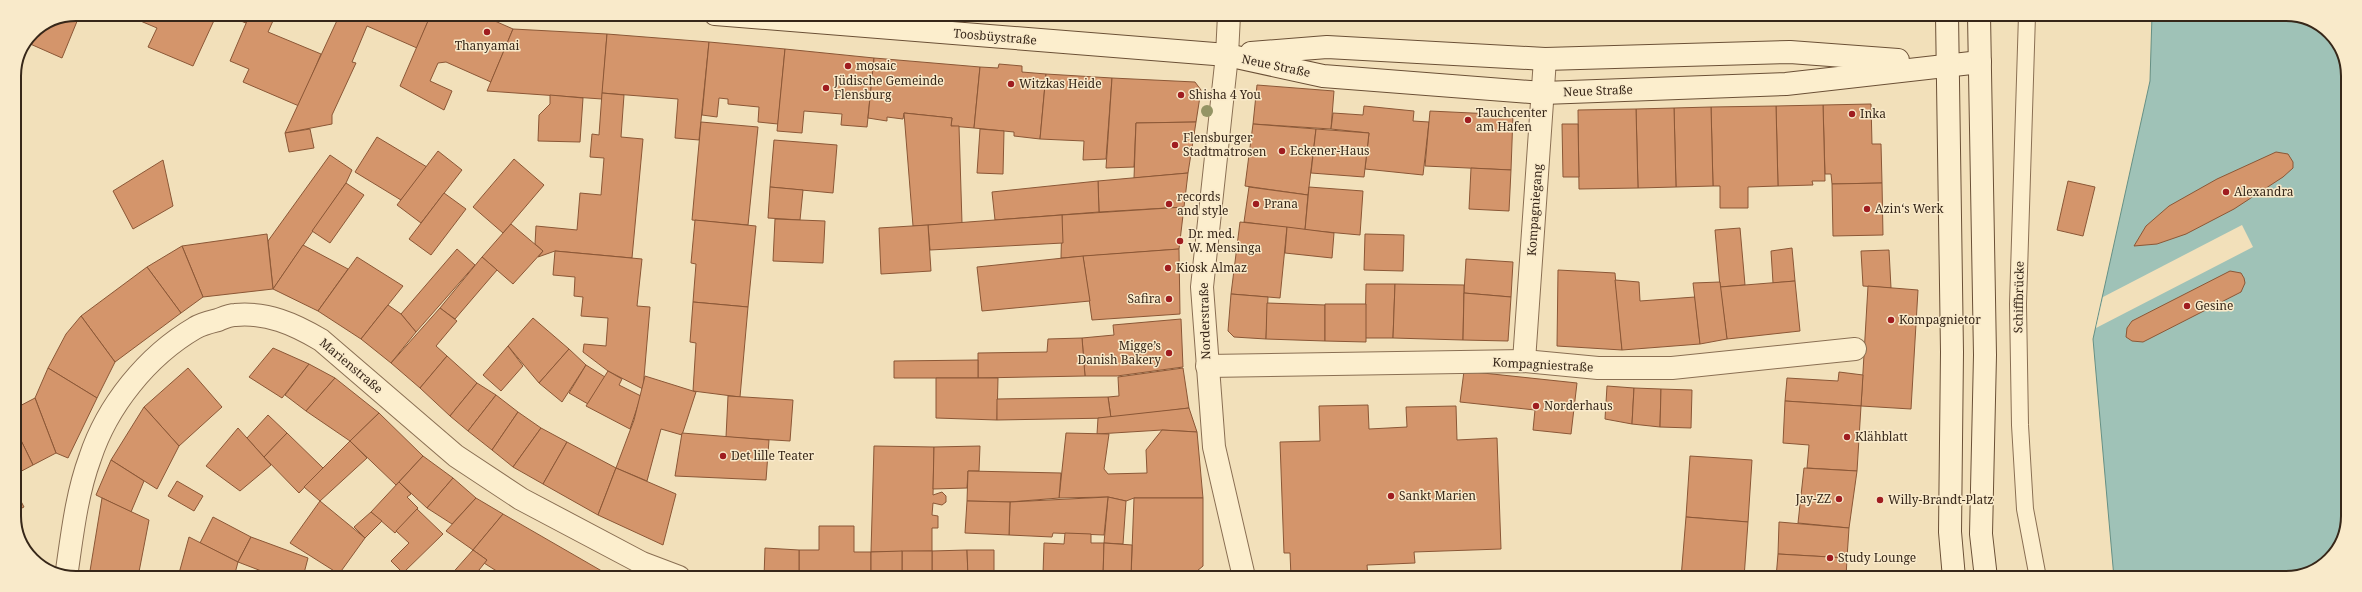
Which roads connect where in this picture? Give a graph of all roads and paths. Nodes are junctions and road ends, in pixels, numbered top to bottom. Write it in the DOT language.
graph roads {
  1 [pos="803,21"];
  2 [pos="1229,21"];
  3 [pos="1947,21"];
  4 [pos="1979,21"];
  5 [pos="2027,21"];
  6 [pos="1228,55"];
  7 [pos="1545,59"];
  8 [pos="1980,62"];
  9 [pos="1947,64"];
  10 [pos="1543,94"];
  11 [pos="1855,349"];
  12 [pos="1524,361"];
  13 [pos="1207,366"];
  14 [pos="67,570"];
  15 [pos="659,571"];
  16 [pos="1243,571"];
  17 [pos="1953,571"];
  18 [pos="1985,571"];
  19 [pos="2037,571"];
  1 -- 6 [label="main road, Toosbüystraße"];
  2 -- 6 [label="main road, Norderstraße"];
  3 -- 9 [label="main road"];
  4 -- 8 [label="main road"];
  5 -- 19 [label="lane, Schiffbrücke"];
  6 -- 7 [label="main road, Neue Straße"];
  6 -- 10 [label="main road, Neue Straße"];
  6 -- 13 [label="main road, Norderstraße"];
  7 -- 9 [label="main road, Neue Straße"];
  7 -- 10 [label="main road, Kompagniegang"];
  8 -- 9 [label="main road, Neue Straße"];
  8 -- 18 [label="main road"];
  9 -- 10 [label="main road, Neue Straße"];
  9 -- 17 [label="main road"];
  10 -- 12 [label="main road, Kompagniegang"];
  11 -- 12 [label="main road, Kompagniestraße"];
  12 -- 13 [label="main road, Kompagniestraße"];
  13 -- 16 [label="main road, Norderstraße"];
  14 -- 15 [label="main road, Marienstraße"];
}
